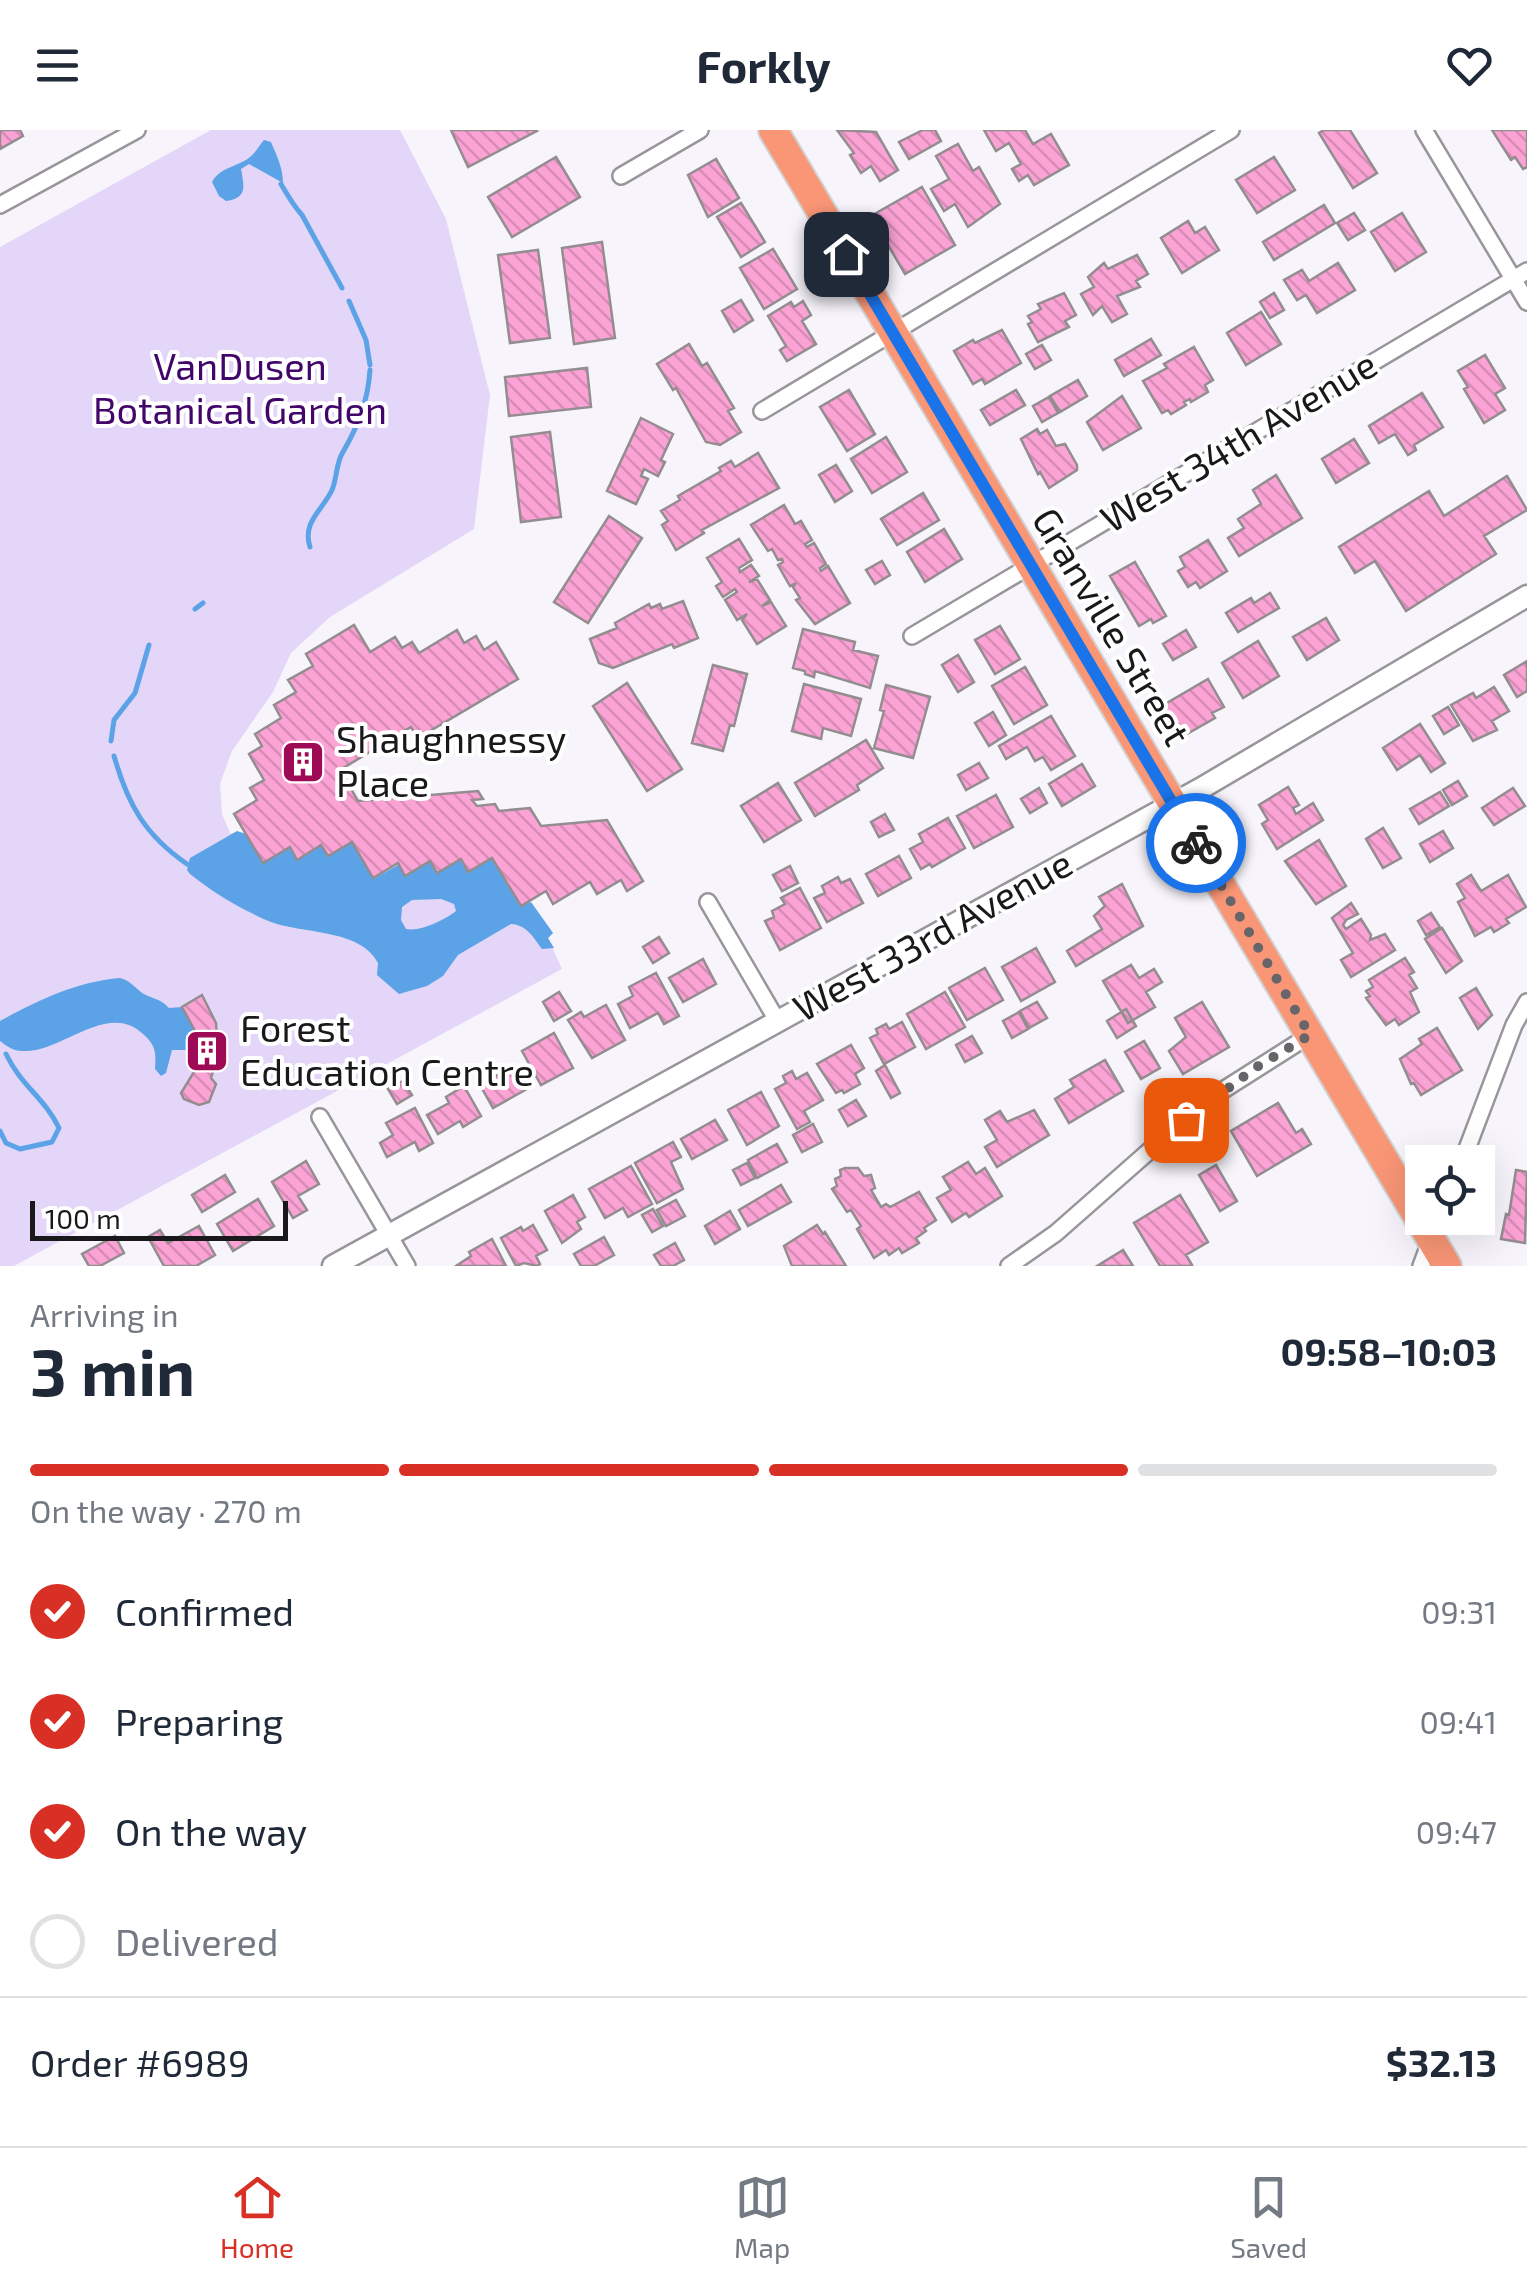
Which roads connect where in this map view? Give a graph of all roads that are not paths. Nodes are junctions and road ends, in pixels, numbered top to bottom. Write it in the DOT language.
graph roads {
  1 [pos="137,130"];
  2 [pos="700,130"];
  3 [pos="772,130"];
  4 [pos="1231,130"];
  5 [pos="1424,130"];
  6 [pos="621,176"];
  7 [pos="0,205"];
  8 [pos="1520,275"];
  9 [pos="1527,302"];
  10 [pos="892,332"];
  11 [pos="762,411"];
  12 [pos="1031,565"];
  13 [pos="1527,596"];
  14 [pos="912,636"];
  15 [pos="1173,804"];
  16 [pos="708,902"];
  17 [pos="1527,1002"];
  18 [pos="778,1022"];
  19 [pos="1310,1035"];
  20 [pos="320,1117"];
  21 [pos="1468,1145"];
  22 [pos="1405,1182"];
  23 [pos="1432,1235"];
  24 [pos="1437,1235"];
  25 [pos="388,1236"];
  26 [pos="333,1266"];
  27 [pos="407,1266"];
  28 [pos="1010,1266"];
  29 [pos="1421,1266"];
  30 [pos="1447,1266"];
  1 -- 7 [label="street"];
  2 -- 6 [label="street"];
  3 -- 10 [label="highway, Granville Street"];
  4 -- 10 [label="street"];
  5 -- 8 [label="street"];
  8 -- 9 [label="street"];
  8 -- 12 [label="street, West 34th Avenue"];
  10 -- 11 [label="street"];
  10 -- 12 [label="highway, Granville Street"];
  12 -- 14 [label="street, West 34th Avenue"];
  12 -- 15 [label="highway, Granville Street"];
  13 -- 15 [label="street, West 33rd Avenue"];
  15 -- 18 [label="street, West 33rd Avenue"];
  15 -- 19 [label="highway, Granville Street"];
  16 -- 18 [label="street"];
  17 -- 21 [label="street"];
  18 -- 25 [label="street, West 33rd Avenue"];
  19 -- 22 [label="highway, Granville Street"];
  19 -- 28 [label="street"];
  20 -- 25 [label="street"];
  23 -- 29 [label="street"];
  24 -- 30 [label="highway, Granville Street"];
  25 -- 26 [label="street, West 33rd Avenue"];
  25 -- 27 [label="street"];
}
